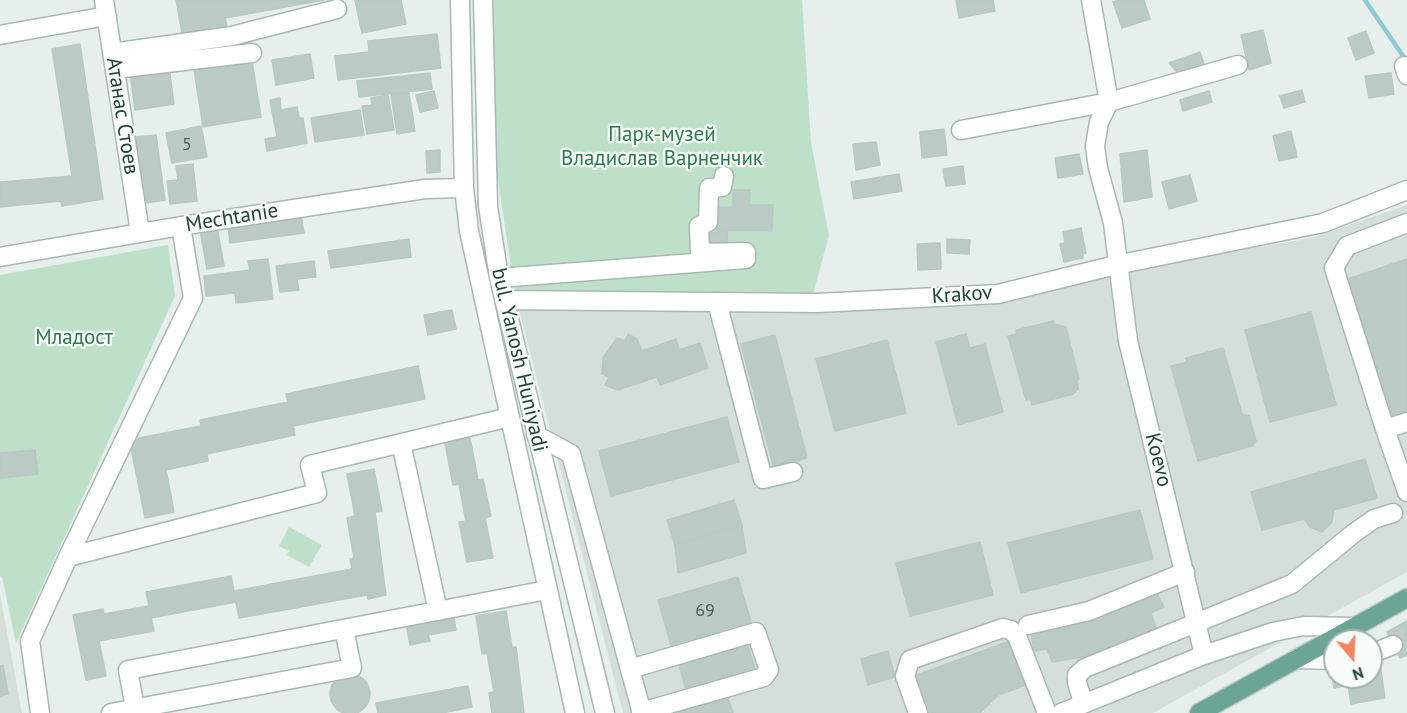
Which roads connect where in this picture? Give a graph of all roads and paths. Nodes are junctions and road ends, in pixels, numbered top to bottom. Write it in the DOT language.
graph roads {
  1 [pos="460,0"];
  2 [pos="483,0"];
  3 [pos="1091,0"];
  4 [pos="105,8"];
  5 [pos="337,9"];
  6 [pos="0,35"];
  7 [pos="252,53"];
  8 [pos="114,61"];
  9 [pos="1238,65"];
  10 [pos="1109,102"];
  11 [pos="961,130"];
  12 [pos="724,176"];
  13 [pos="464,188"];
  14 [pos="1407,190"];
  15 [pos="1407,223"];
  16 [pos="181,225"];
  17 [pos="140,232"];
  18 [pos="0,257"];
  19 [pos="1116,265"];
  20 [pos="499,278"];
  21 [pos="504,300"];
  22 [pos="717,302"];
  23 [pos="510,417"];
  24 [pos="1407,422"];
  25 [pos="1385,429"];
  26 [pos="536,435"];
  27 [pos="401,442"];
  28 [pos="793,472"];
  29 [pos="1407,492"];
  30 [pos="1393,513"];
  31 [pos="68,557"];
  32 [pos="1185,572"];
  33 [pos="547,590"];
  34 [pos="1407,598"];
  35 [pos="438,611"];
  36 [pos="1195,622"];
  37 [pos="1028,625"];
  38 [pos="1354,627"];
  39 [pos="344,629"];
  40 [pos="1393,645"];
  41 [pos="1383,649"];
  42 [pos="1204,655"];
  43 [pos="1296,659"];
  44 [pos="1323,660"];
  45 [pos="630,669"];
  46 [pos="1083,703"];
  47 [pos="135,708"];
  48 [pos="641,712"];
  49 [pos="40,713"];
  50 [pos="111,713"];
  51 [pos="575,713"];
  52 [pos="605,713"];
  53 [pos="918,713"];
  54 [pos="1047,713"];
  55 [pos="1061,713"];
  56 [pos="1199,713"];
  1 -- 13 [label="street, bul. Yanosh Huniyadi"];
  2 -- 20 [label="street, bul. Yanosh Huniyadi"];
  3 -- 10 [label="street"];
  4 -- 6 [label="street"];
  4 -- 8 [label="street, Атанас Стоев"];
  5 -- 8 [label="street"];
  7 -- 8 [label="street"];
  8 -- 17 [label="street, Атанас Стоев"];
  9 -- 10 [label="street"];
  10 -- 11 [label="street"];
  10 -- 19 [label="street, Koevo"];
  12 -- 20 [label="street"];
  13 -- 16 [label="street, Mechtanie"];
  13 -- 23 [label="street, bul. Yanosh Huniyadi"];
  14 -- 19 [label="street, Krakov"];
  15 -- 25 [label="street"];
  16 -- 17 [label="street, Mechtanie"];
  16 -- 31 [label="street"];
  17 -- 18 [label="street, Mechtanie"];
  19 -- 22 [label="street, Krakov"];
  19 -- 32 [label="street, Koevo"];
  20 -- 21 [label="street, bul. Yanosh Huniyadi"];
  21 -- 22 [label="street, Krakov"];
  21 -- 26 [label="street, bul. Yanosh Huniyadi"];
  22 -- 28 [label="street"];
  23 -- 27 [label="street"];
  23 -- 33 [label="street, bul. Yanosh Huniyadi"];
  24 -- 25 [label="street"];
  25 -- 29 [label="street"];
  26 -- 45 [label="street"];
  26 -- 52 [label="street, bul. Yanosh Huniyadi"];
  27 -- 31 [label="street"];
  27 -- 35 [label="street"];
  30 -- 36 [label="street"];
  31 -- 49 [label="street"];
  32 -- 36 [label="street, Koevo"];
  32 -- 37 [label="street"];
  33 -- 35 [label="street"];
  33 -- 51 [label="street, bul. Yanosh Huniyadi"];
  34 -- 38 [label="main road"];
  35 -- 39 [label="street"];
  36 -- 42 [label="street, Koevo"];
  36 -- 46 [label="street"];
  38 -- 42 [label="street"];
  38 -- 43 [label="main road"];
  39 -- 47 [label="street"];
  39 -- 47 [label="street"];
  40 -- 41 [label="street"];
  42 -- 46 [label="street"];
  43 -- 44 [label="street"];
  43 -- 56 [label="main road"];
  45 -- 48 [label="street"];
  45 -- 48 [label="street"];
  46 -- 55 [label="street"];
  47 -- 50 [label="street"];
  53 -- 54 [label="street"];
}
